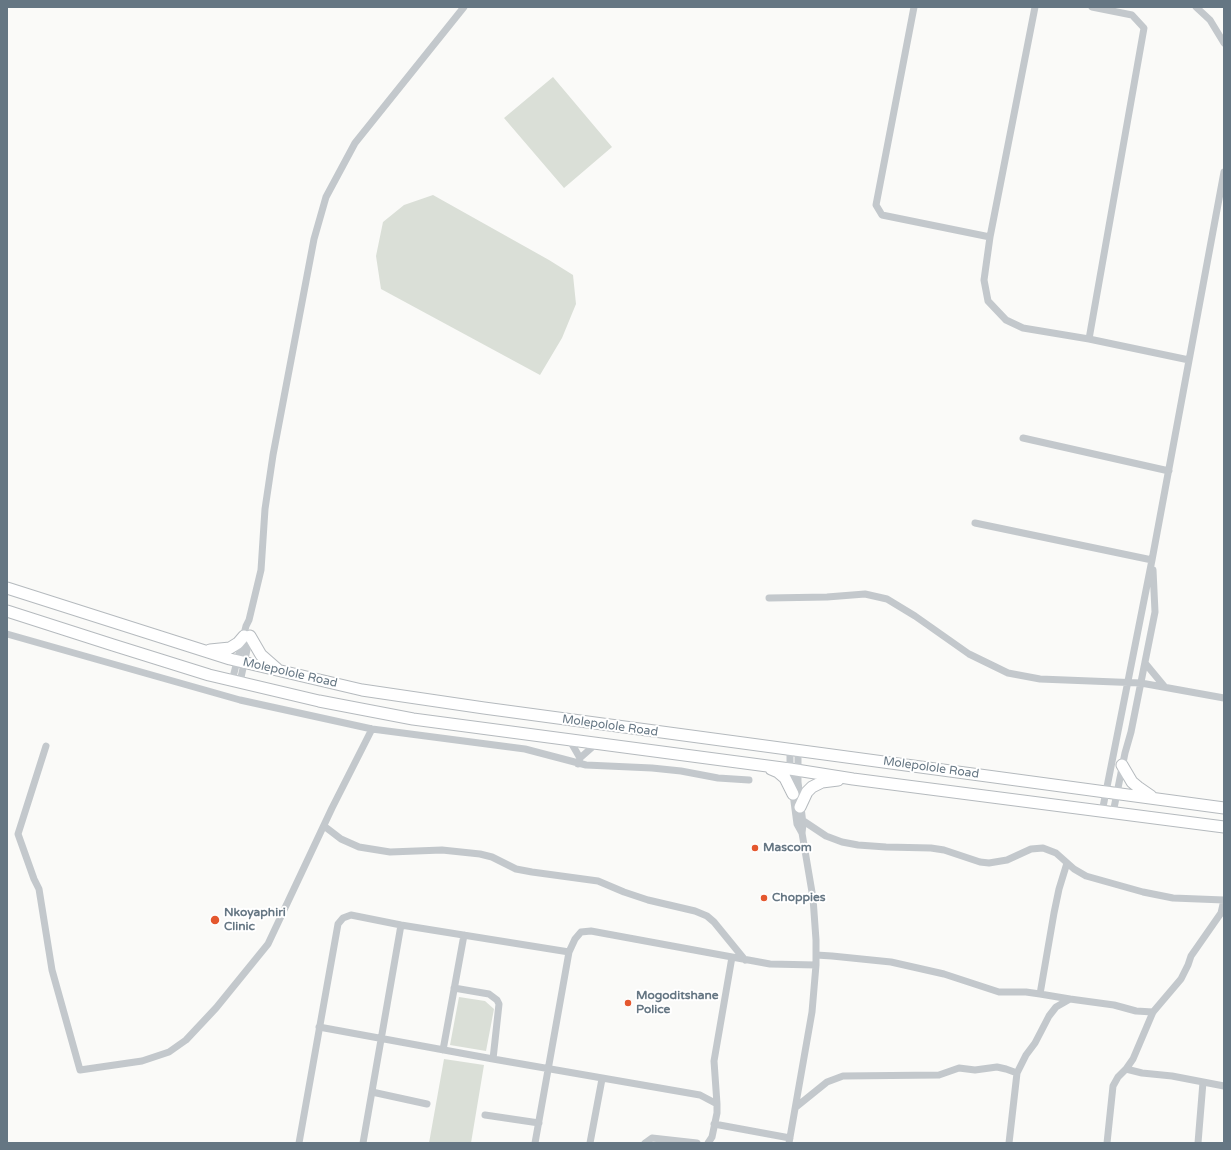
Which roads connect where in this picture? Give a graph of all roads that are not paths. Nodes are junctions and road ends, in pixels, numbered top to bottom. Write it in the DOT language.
graph roads {
  1 [pos="464,7"];
  2 [pos="914,7"];
  3 [pos="1035,7"];
  4 [pos="1092,7"];
  5 [pos="1196,7"];
  6 [pos="1224,43"];
  7 [pos="1224,172"];
  8 [pos="990,236"];
  9 [pos="1089,339"];
  10 [pos="1189,360"];
  11 [pos="1023,438"];
  12 [pos="1169,471"];
  13 [pos="975,524"];
  14 [pos="1152,560"];
  15 [pos="7,588"];
  16 [pos="769,598"];
  17 [pos="7,610"];
  18 [pos="7,634"];
  19 [pos="247,636"];
  20 [pos="204,651"];
  21 [pos="241,662"];
  22 [pos="1145,663"];
  23 [pos="278,671"];
  24 [pos="236,682"];
  25 [pos="1128,682"];
  26 [pos="1141,683"];
  27 [pos="1164,687"];
  28 [pos="1224,698"];
  29 [pos="372,729"];
  30 [pos="569,739"];
  31 [pos="597,743"];
  32 [pos="46,746"];
  33 [pos="794,750"];
  34 [pos="1114,752"];
  35 [pos="1125,753"];
  36 [pos="579,761"];
  37 [pos="1122,765"];
  38 [pos="765,766"];
  39 [pos="794,769"];
  40 [pos="853,779"];
  41 [pos="749,780"];
  42 [pos="1112,792"];
  43 [pos="793,794"];
  44 [pos="1155,798"];
  45 [pos="800,807"];
  46 [pos="1224,808"];
  47 [pos="1108,812"];
  48 [pos="802,820"];
  49 [pos="324,826"];
  50 [pos="1224,827"];
  51 [pos="802,833"];
  52 [pos="1067,863"];
  53 [pos="1224,900"];
  54 [pos="400,925"];
  55 [pos="464,935"];
  56 [pos="569,952"];
  57 [pos="816,956"];
  58 [pos="732,957"];
  59 [pos="745,960"];
  60 [pos="816,965"];
  61 [pos="454,988"];
  62 [pos="1040,994"];
  63 [pos="1070,999"];
  64 [pos="1153,1012"];
  65 [pos="319,1027"];
  66 [pos="381,1039"];
  67 [pos="443,1050"];
  68 [pos="493,1060"];
  69 [pos="548,1069"];
  70 [pos="1126,1069"];
  71 [pos="1017,1074"];
  72 [pos="602,1079"];
  73 [pos="1204,1082"];
  74 [pos="1224,1086"];
  75 [pos="372,1092"];
  76 [pos="427,1104"];
  77 [pos="717,1104"];
  78 [pos="796,1108"];
  79 [pos="485,1114"];
  80 [pos="539,1124"];
  81 [pos="714,1124"];
  82 [pos="790,1141"];
  83 [pos="299,1143"];
  84 [pos="363,1143"];
  85 [pos="535,1143"];
  86 [pos="590,1143"];
  87 [pos="645,1143"];
  88 [pos="697,1143"];
  89 [pos="708,1143"];
  90 [pos="1009,1143"];
  91 [pos="1107,1143"];
  92 [pos="1198,1143"];
  1 -- 19 [label="street"];
  2 -- 8 [label="street"];
  3 -- 8 [label="street"];
  4 -- 9 [label="street"];
  5 -- 6 [label="street"];
  7 -- 10 [label="street"];
  8 -- 9 [label="street"];
  9 -- 10 [label="street"];
  10 -- 12 [label="street"];
  11 -- 12 [label="street"];
  12 -- 14 [label="street"];
  13 -- 14 [label="street"];
  14 -- 22 [label="street"];
  14 -- 25 [label="street"];
  15 -- 20 [label="main road, Molepolole Road"];
  16 -- 25 [label="street"];
  17 -- 24 [label="main road, Molepolole Road"];
  18 -- 29 [label="street"];
  19 -- 20 [label="main road"];
  19 -- 21 [label="street"];
  19 -- 23 [label="main road"];
  20 -- 21 [label="main road, Molepolole Road"];
  21 -- 23 [label="main road, Molepolole Road"];
  21 -- 24 [label="street"];
  22 -- 26 [label="street"];
  22 -- 27 [label="street"];
  23 -- 33 [label="main road, Molepolole Road"];
  24 -- 30 [label="main road, Molepolole Road"];
  25 -- 26 [label="street"];
  25 -- 34 [label="street"];
  26 -- 27 [label="street"];
  26 -- 35 [label="street"];
  27 -- 28 [label="street"];
  29 -- 36 [label="street"];
  29 -- 49 [label="street"];
  30 -- 31 [label="main road, Molepolole Road"];
  30 -- 36 [label="street"];
  31 -- 36 [label="street"];
  31 -- 38 [label="main road, Molepolole Road"];
  32 -- 49 [label="street"];
  33 -- 39 [label="street"];
  33 -- 42 [label="main road, Molepolole Road"];
  34 -- 35 [label="street"];
  34 -- 42 [label="street"];
  35 -- 37 [label="street"];
  36 -- 41 [label="street"];
  37 -- 42 [label="street"];
  37 -- 44 [label="main road"];
  38 -- 39 [label="main road, Molepolole Road"];
  38 -- 43 [label="main road"];
  39 -- 40 [label="main road, Molepolole Road"];
  39 -- 43 [label="street"];
  39 -- 45 [label="street"];
  40 -- 45 [label="main road"];
  40 -- 47 [label="main road, Molepolole Road"];
  42 -- 44 [label="main road, Molepolole Road"];
  42 -- 47 [label="street"];
  42 -- 47 [label="street"];
  43 -- 51 [label="street"];
  44 -- 46 [label="main road, Molepolole Road"];
  45 -- 48 [label="street"];
  47 -- 50 [label="main road, Molepolole Road"];
  48 -- 51 [label="street"];
  48 -- 52 [label="street"];
  49 -- 59 [label="street"];
  51 -- 57 [label="street"];
  52 -- 53 [label="street"];
  52 -- 62 [label="street"];
  53 -- 64 [label="street"];
  54 -- 55 [label="street"];
  54 -- 65 [label="street"];
  54 -- 66 [label="street"];
  55 -- 56 [label="street"];
  55 -- 61 [label="street"];
  56 -- 58 [label="street"];
  56 -- 69 [label="street"];
  57 -- 60 [label="street"];
  57 -- 62 [label="street"];
  58 -- 59 [label="street"];
  58 -- 77 [label="street"];
  59 -- 60 [label="street"];
  60 -- 78 [label="street"];
  61 -- 67 [label="street"];
  61 -- 68 [label="street"];
  62 -- 63 [label="street"];
  63 -- 64 [label="street"];
  63 -- 71 [label="street"];
  64 -- 70 [label="street"];
  65 -- 66 [label="street"];
  65 -- 83 [label="street"];
  66 -- 67 [label="street"];
  66 -- 75 [label="street"];
  67 -- 68 [label="street"];
  68 -- 69 [label="street"];
  69 -- 72 [label="street"];
  69 -- 80 [label="street"];
  70 -- 73 [label="street"];
  70 -- 91 [label="street"];
  71 -- 78 [label="street"];
  71 -- 90 [label="street"];
  72 -- 77 [label="street"];
  72 -- 86 [label="street"];
  73 -- 74 [label="street"];
  73 -- 92 [label="street"];
  75 -- 76 [label="street"];
  75 -- 84 [label="street"];
  77 -- 81 [label="street"];
  78 -- 82 [label="street"];
  79 -- 80 [label="street"];
  80 -- 85 [label="street"];
  81 -- 82 [label="street"];
  81 -- 89 [label="street"];
  87 -- 88 [label="street"];
}
